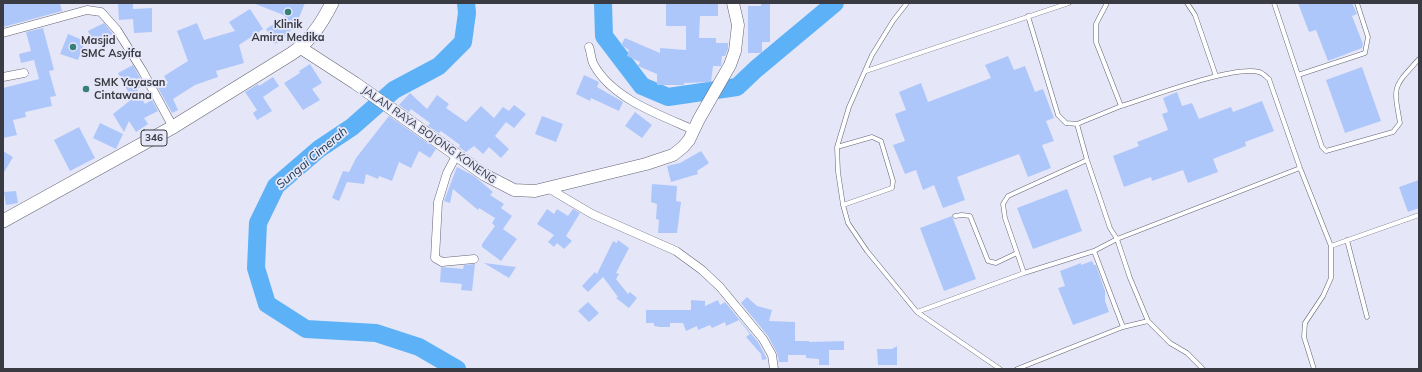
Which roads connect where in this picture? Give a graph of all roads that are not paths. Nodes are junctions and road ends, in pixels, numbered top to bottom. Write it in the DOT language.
graph roads {
  1 [pos="332,3"];
  2 [pos="733,3"];
  3 [pos="907,3"];
  4 [pos="1069,3"];
  5 [pos="1107,3"];
  6 [pos="1187,3"];
  7 [pos="1274,3"];
  8 [pos="1357,3"];
  9 [pos="1028,16"];
  10 [pos="3,33"];
  11 [pos="589,47"];
  12 [pos="301,48"];
  13 [pos="1419,59"];
  14 [pos="866,71"];
  15 [pos="24,73"];
  16 [pos="1298,75"];
  17 [pos="1216,76"];
  18 [pos="3,77"];
  19 [pos="1121,106"];
  20 [pos="696,124"];
  21 [pos="1077,124"];
  22 [pos="173,127"];
  23 [pos="837,146"];
  24 [pos="456,156"];
  25 [pos="1087,160"];
  26 [pos="1300,168"];
  27 [pos="548,188"];
  28 [pos="843,205"];
  29 [pos="1419,215"];
  30 [pos="955,216"];
  31 [pos="3,221"];
  32 [pos="1117,239"];
  33 [pos="1346,240"];
  34 [pos="1331,246"];
  35 [pos="1094,251"];
  36 [pos="1017,254"];
  37 [pos="474,259"];
  38 [pos="1024,273"];
  39 [pos="917,312"];
  40 [pos="1367,317"];
  41 [pos="1148,321"];
  42 [pos="1123,327"];
  43 [pos="774,369"];
  44 [pos="1000,369"];
  45 [pos="1017,369"];
  46 [pos="1203,369"];
  47 [pos="1314,369"];
  1 -- 12 [label="main road, 346"];
  2 -- 20 [label="main road, JALAN RAYA BOJONG KONENG"];
  3 -- 14 [label="lane"];
  4 -- 9 [label="lane"];
  5 -- 19 [label="lane"];
  6 -- 17 [label="lane"];
  7 -- 16 [label="lane"];
  8 -- 16 [label="lane"];
  9 -- 14 [label="lane"];
  9 -- 21 [label="lane"];
  10 -- 22 [label="street"];
  11 -- 20 [label="street"];
  12 -- 22 [label="main road, 346"];
  12 -- 24 [label="main road, JALAN RAYA BOJONG KONENG"];
  13 -- 16 [label="lane"];
  14 -- 23 [label="lane"];
  15 -- 18 [label="street"];
  17 -- 19 [label="lane"];
  17 -- 26 [label="lane"];
  19 -- 21 [label="lane"];
  20 -- 27 [label="main road, JALAN RAYA BOJONG KONENG"];
  21 -- 25 [label="lane"];
  22 -- 31 [label="main road, 346"];
  23 -- 28 [label="lane"];
  23 -- 28 [label="lane"];
  24 -- 27 [label="main road, JALAN RAYA BOJONG KONENG"];
  24 -- 37 [label="street"];
  25 -- 32 [label="lane"];
  25 -- 36 [label="lane"];
  26 -- 32 [label="lane"];
  26 -- 34 [label="lane"];
  27 -- 43 [label="street"];
  28 -- 39 [label="lane"];
  29 -- 33 [label="lane"];
  30 -- 36 [label="lane"];
  32 -- 35 [label="lane"];
  32 -- 41 [label="lane"];
  33 -- 34 [label="lane"];
  33 -- 40 [label="lane"];
  34 -- 47 [label="lane"];
  35 -- 38 [label="lane"];
  35 -- 42 [label="lane"];
  36 -- 38 [label="lane"];
  38 -- 39 [label="lane"];
  39 -- 44 [label="lane"];
  41 -- 42 [label="lane"];
  41 -- 46 [label="lane"];
  42 -- 45 [label="lane"];
}
